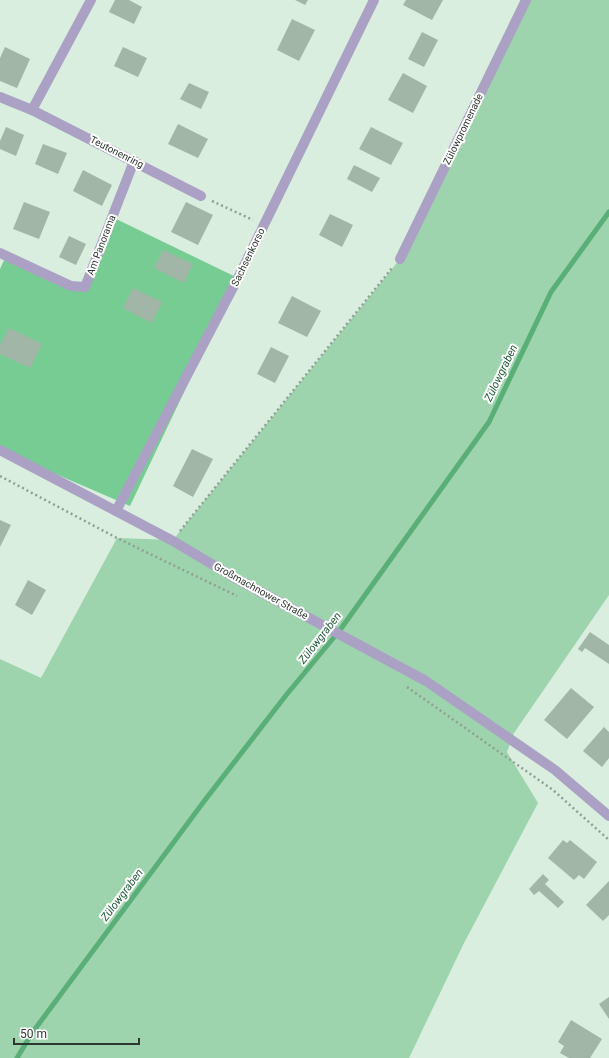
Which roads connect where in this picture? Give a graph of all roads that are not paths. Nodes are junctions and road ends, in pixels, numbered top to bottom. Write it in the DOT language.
graph roads {
  1 [pos="91,0"];
  2 [pos="374,0"];
  3 [pos="526,0"];
  4 [pos="0,97"];
  5 [pos="32,110"];
  6 [pos="134,161"];
  7 [pos="201,196"];
  8 [pos="0,253"];
  9 [pos="400,259"];
  10 [pos="0,450"];
  11 [pos="116,511"];
  12 [pos="609,816"];
  1 -- 5 [label="street"];
  2 -- 11 [label="street, Sachsenkorso"];
  3 -- 9 [label="street, Zülowpromenade"];
  4 -- 5 [label="street, Teutonenring"];
  5 -- 6 [label="street, Teutonenring"];
  6 -- 7 [label="street, Teutonenring"];
  6 -- 8 [label="street, Am Panorama"];
  10 -- 11 [label="street, Großmachnower Straße"];
  11 -- 12 [label="street, Großmachnower Straße"];
}
